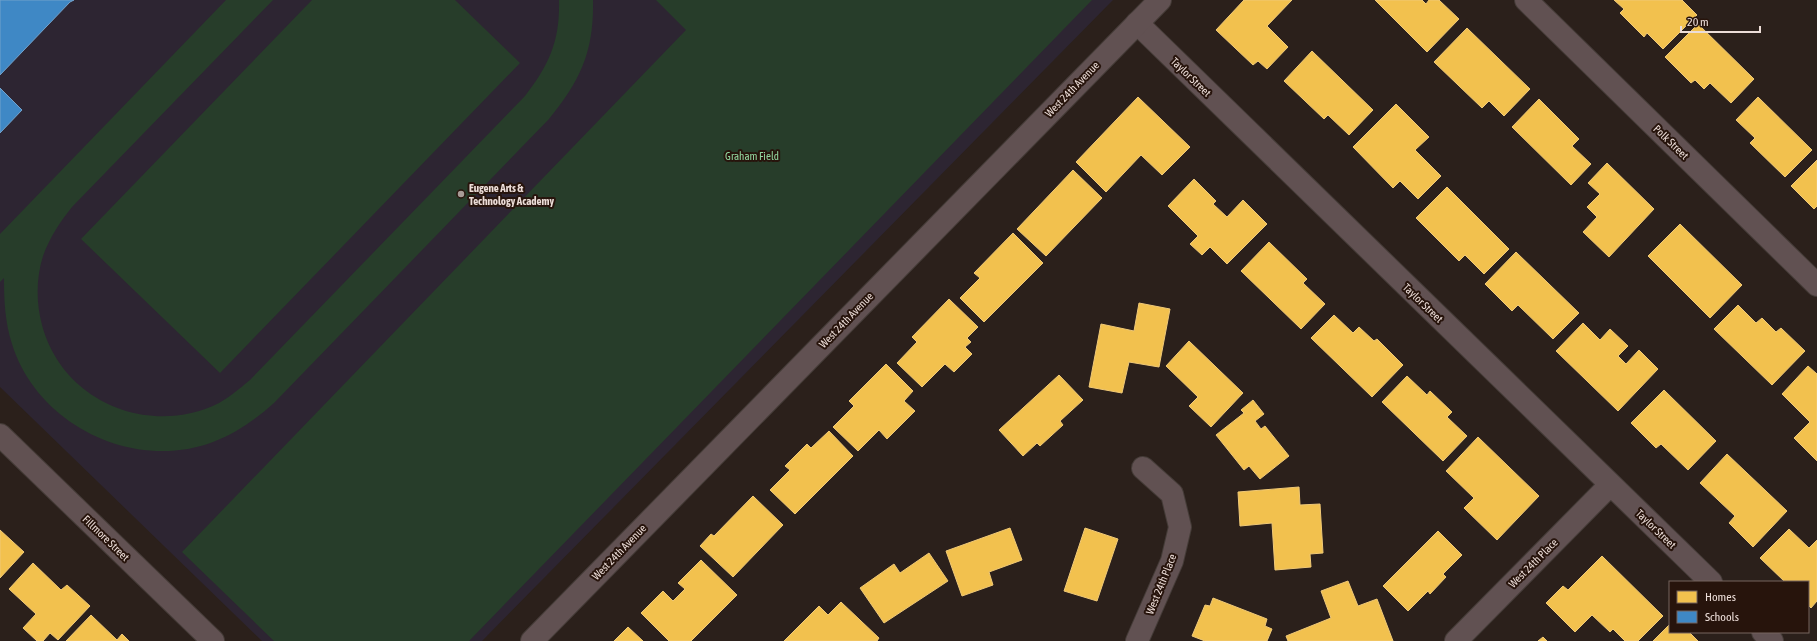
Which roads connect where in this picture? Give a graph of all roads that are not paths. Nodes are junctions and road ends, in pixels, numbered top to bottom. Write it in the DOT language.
graph roads {
  1 [pos="1160,0"];
  2 [pos="1526,0"];
  3 [pos="1137,23"];
  4 [pos="1817,285"];
  5 [pos="0,435"];
  6 [pos="1143,468"];
  7 [pos="1610,485"];
  8 [pos="1710,581"];
  9 [pos="1764,633"];
  10 [pos="213,641"];
  11 [pos="532,641"];
  12 [pos="1137,641"];
  13 [pos="1456,641"];
  14 [pos="1772,641"];
  1 -- 3 [label="street, West 24th Avenue"];
  2 -- 4 [label="street, Polk Street"];
  3 -- 7 [label="street, Taylor Street"];
  3 -- 11 [label="street, West 24th Avenue"];
  5 -- 10 [label="street, Fillmore Street"];
  6 -- 12 [label="street, West 24th Place"];
  7 -- 8 [label="street, Taylor Street"];
  7 -- 13 [label="street, West 24th Place"];
  9 -- 14 [label="street"];
}
